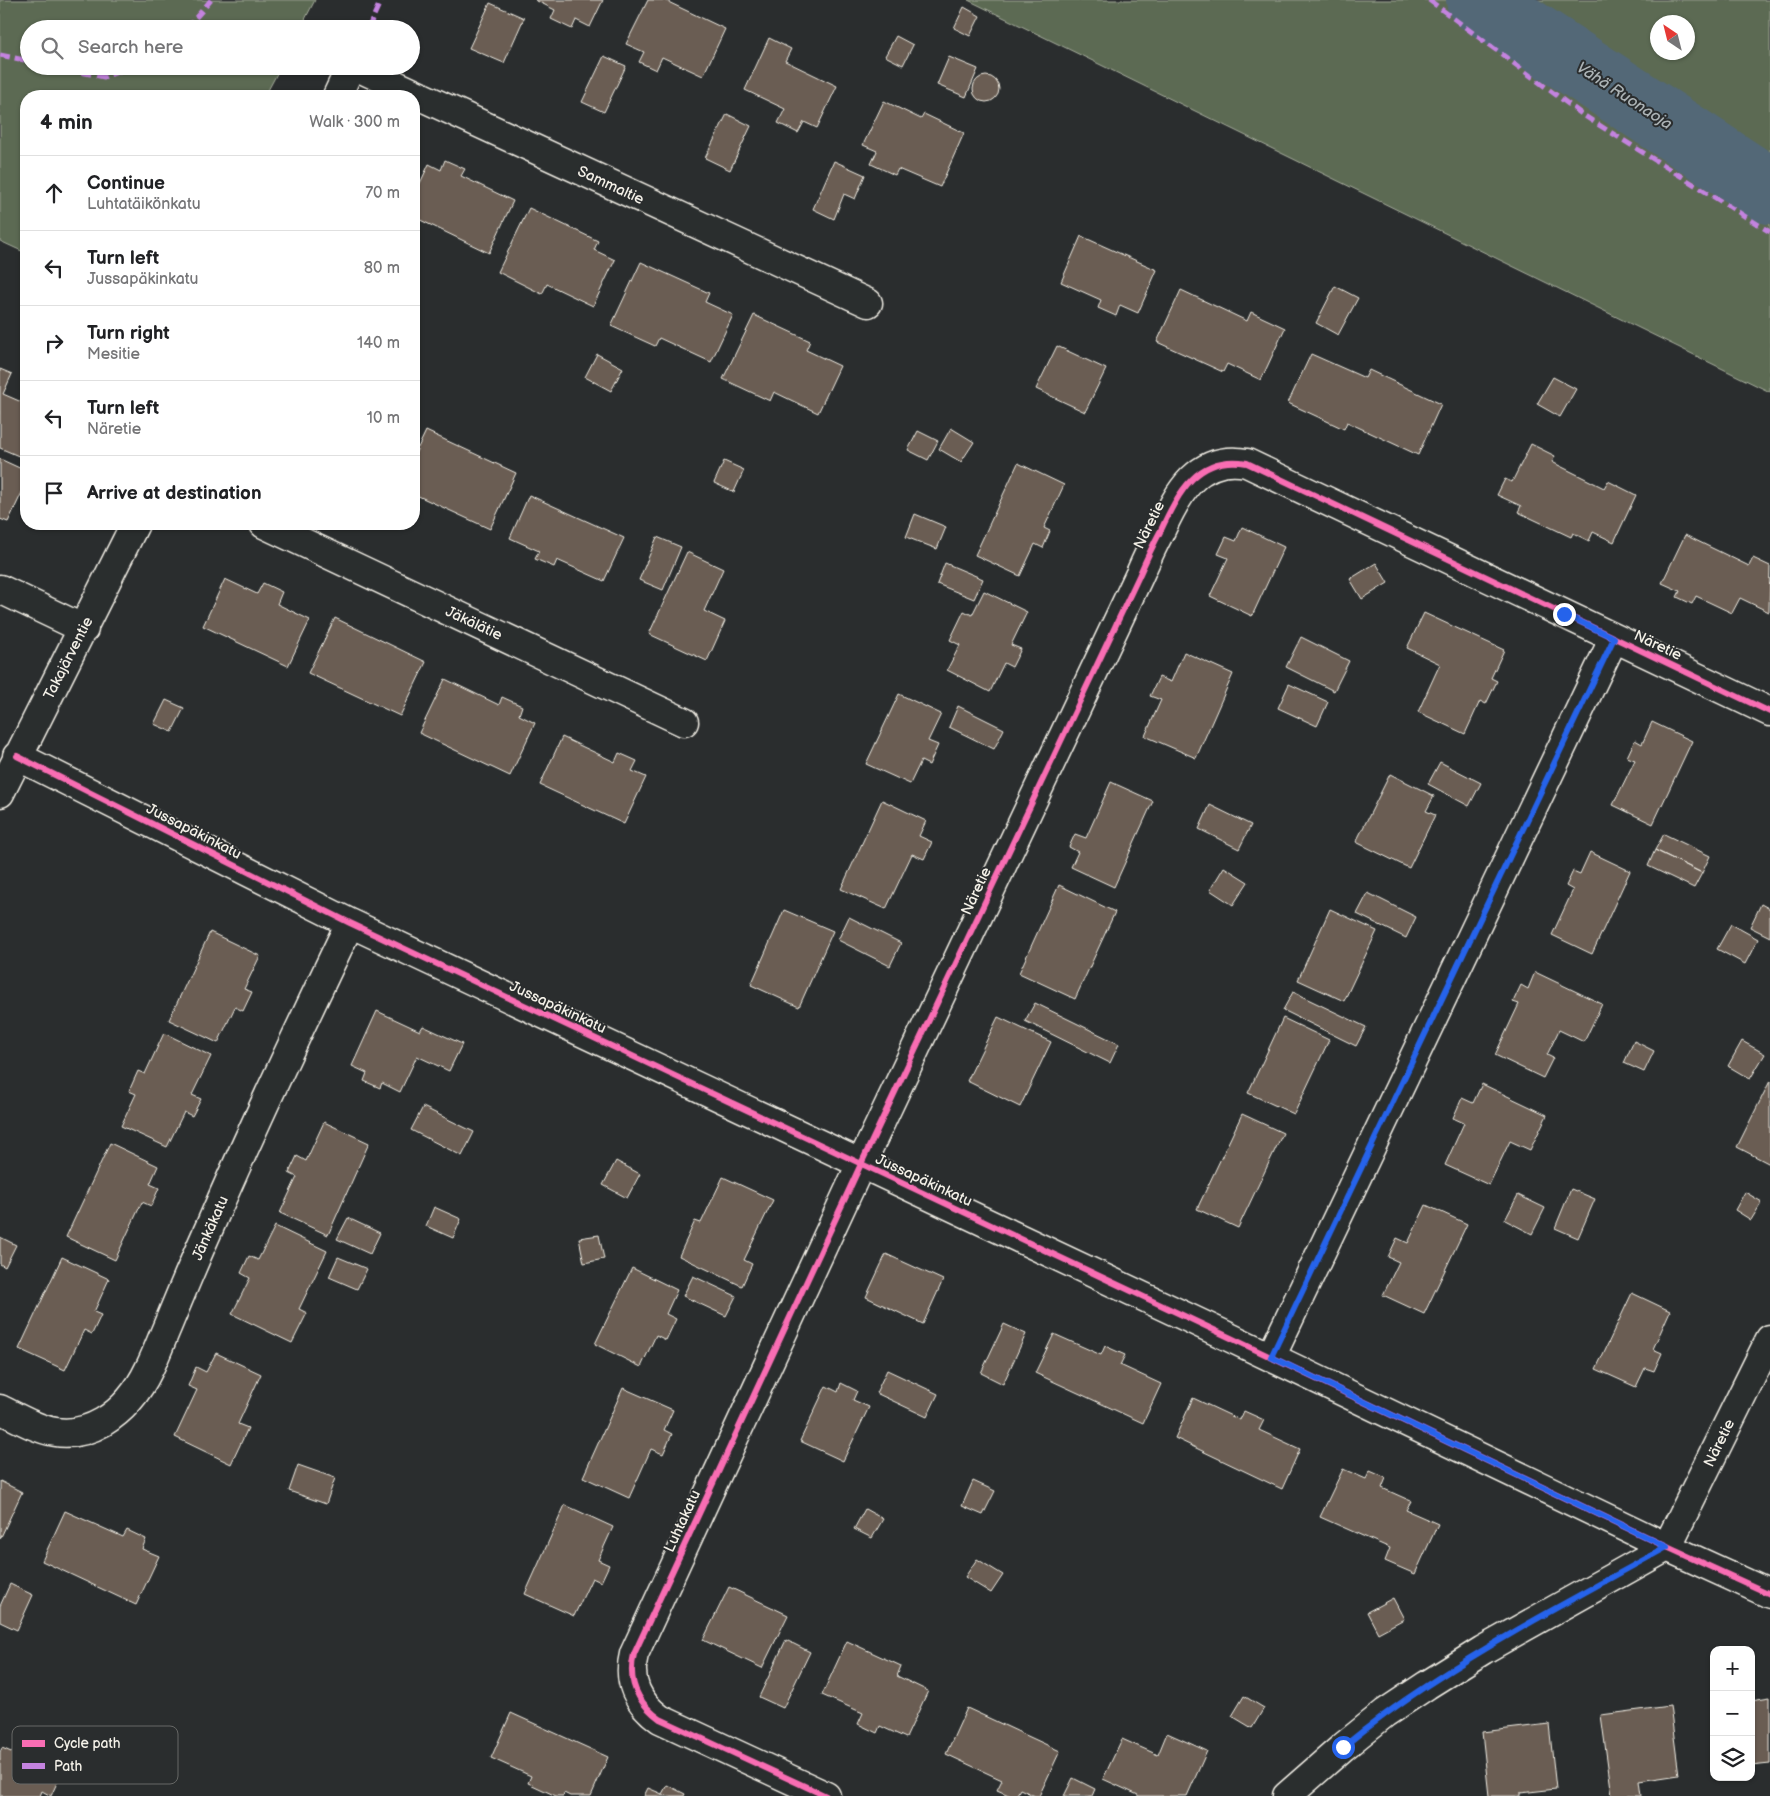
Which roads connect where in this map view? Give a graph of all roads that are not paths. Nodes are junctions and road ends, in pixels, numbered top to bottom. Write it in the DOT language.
graph roads {
  1 [pos="348,75"];
  2 [pos="373,75"];
  3 [pos="340,90"];
  4 [pos="405,90"];
  5 [pos="420,97"];
  6 [pos="868,303"];
  7 [pos="132,530"];
  8 [pos="277,530"];
  9 [pos="0,589"];
  10 [pos="84,629"];
  11 [pos="1614,638"];
  12 [pos="1770,712"];
  13 [pos="684,722"];
  14 [pos="17,756"];
  15 [pos="0,793"];
  16 [pos="350,923"];
  17 [pos="862,1164"];
  18 [pos="1770,1339"];
  19 [pos="1271,1357"];
  20 [pos="0,1409"];
  21 [pos="1667,1547"];
  22 [pos="1770,1594"];
  23 [pos="826,1796"];
  24 [pos="1287,1796"];
  1 -- 3 [label="street"];
  2 -- 4 [label="street, Sammaltie"];
  5 -- 6 [label="street, Sammaltie"];
  7 -- 10 [label="street, Takajärventie"];
  8 -- 13 [label="street, Jäkälätie"];
  9 -- 10 [label="street"];
  10 -- 14 [label="street, Takajärventie"];
  11 -- 12 [label="street, Näretie"];
  11 -- 17 [label="street, Näretie"];
  11 -- 19 [label="street"];
  14 -- 15 [label="street, Takajärventie"];
  14 -- 16 [label="street, Jussapäkinkatu"];
  16 -- 17 [label="street, Jussapäkinkatu"];
  16 -- 20 [label="street, Jänkäkatu"];
  17 -- 19 [label="street, Jussapäkinkatu"];
  17 -- 23 [label="street, Luhtakatu"];
  18 -- 21 [label="street, Näretie"];
  19 -- 21 [label="street, Jussapäkinkatu"];
  21 -- 22 [label="street, Jussapäkinkatu"];
  21 -- 24 [label="street"];
}
